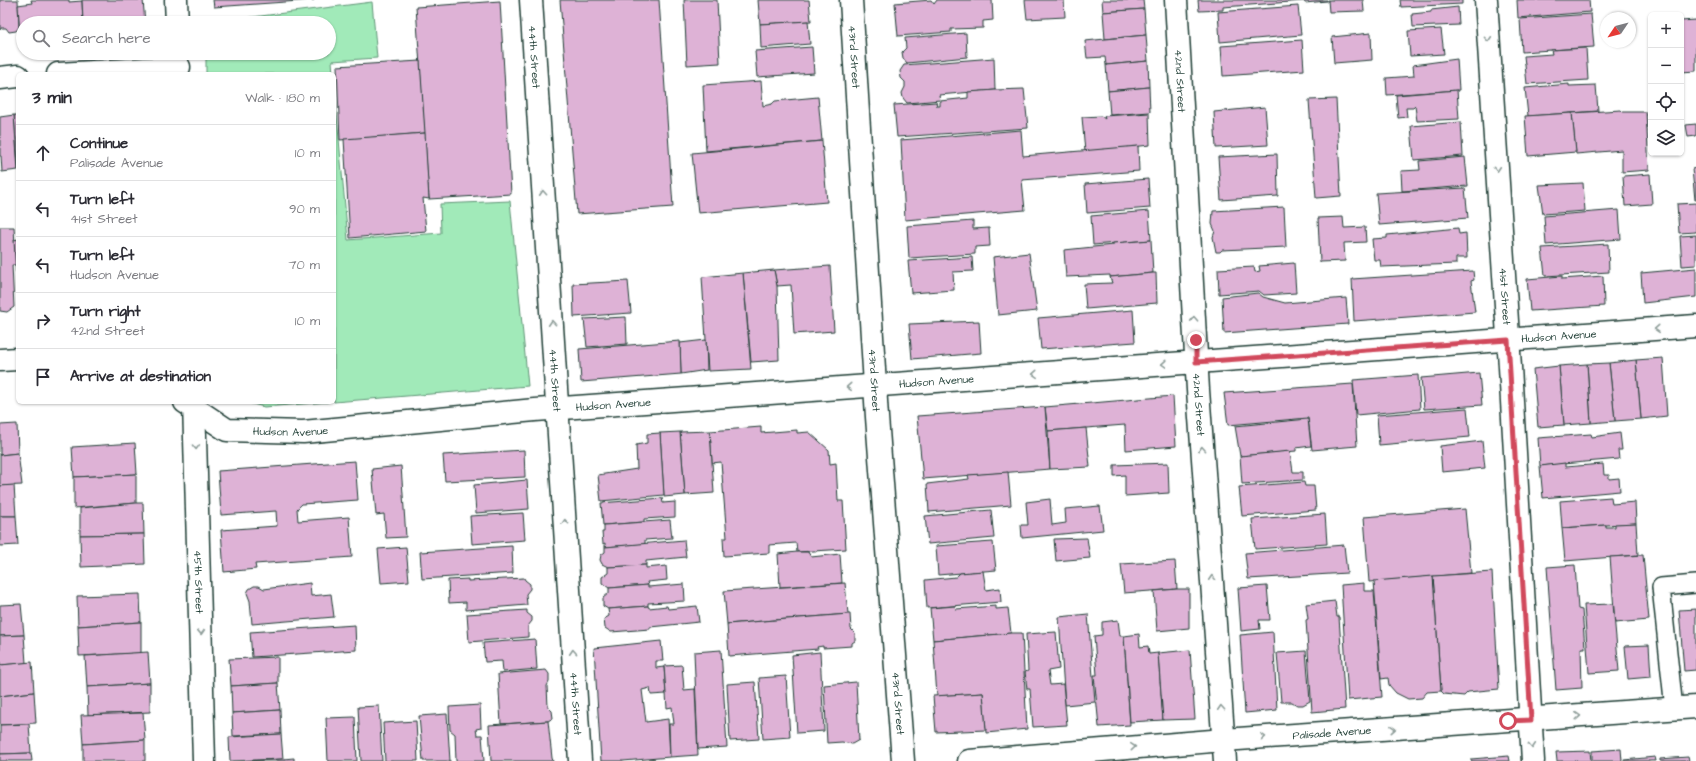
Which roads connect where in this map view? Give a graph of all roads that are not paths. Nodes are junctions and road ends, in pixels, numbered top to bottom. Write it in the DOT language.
graph roads {
  1 [pos="176,0"];
  2 [pos="531,0"];
  3 [pos="851,0"];
  4 [pos="1176,0"];
  5 [pos="1486,0"];
  6 [pos="177,16"];
  7 [pos="179,65"];
  8 [pos="85,72"];
  9 [pos="16,76"];
  10 [pos="0,78"];
  11 [pos="1696,326"];
  12 [pos="1508,340"];
  13 [pos="16,359"];
  14 [pos="0,360"];
  15 [pos="1196,362"];
  16 [pos="876,386"];
  17 [pos="191,404"];
  18 [pos="557,409"];
  19 [pos="1696,584"];
  20 [pos="1696,707"];
  21 [pos="1674,709"];
  22 [pos="1531,720"];
  23 [pos="1224,750"];
  24 [pos="204,761"];
  25 [pos="580,761"];
  26 [pos="903,761"];
  27 [pos="969,761"];
  28 [pos="1534,761"];
  1 -- 6 [label="street"];
  18 -- 2 [label="street, 44th Street, one-way"];
  3 -- 16 [label="street, 43rd Street"];
  15 -- 4 [label="street, 42nd Street, one-way"];
  5 -- 12 [label="street, 41st Street, one-way"];
  7 -- 8 [label="street"];
  9 -- 10 [label="street"];
  11 -- 12 [label="street, Hudson Avenue, one-way"];
  12 -- 15 [label="street, Hudson Avenue"];
  12 -- 22 [label="street, 41st Street"];
  13 -- 14 [label="street"];
  15 -- 16 [label="street, Hudson Avenue, one-way"];
  23 -- 15 [label="street, 42nd Street, one-way"];
  16 -- 18 [label="street, Hudson Avenue, one-way"];
  16 -- 26 [label="street, 43rd Street"];
  17 -- 18 [label="street, Hudson Avenue"];
  17 -- 24 [label="street, 45th Street, one-way"];
  25 -- 18 [label="street, 44th Street, one-way"];
  19 -- 21 [label="lane"];
  20 -- 21 [label="street, Palisade Avenue"];
  22 -- 21 [label="street, Palisade Avenue, one-way"];
  23 -- 22 [label="street, Palisade Avenue, one-way"];
  22 -- 28 [label="street, 41st Street, one-way"];
  27 -- 23 [label="street, Palisade Avenue, one-way"];
}
